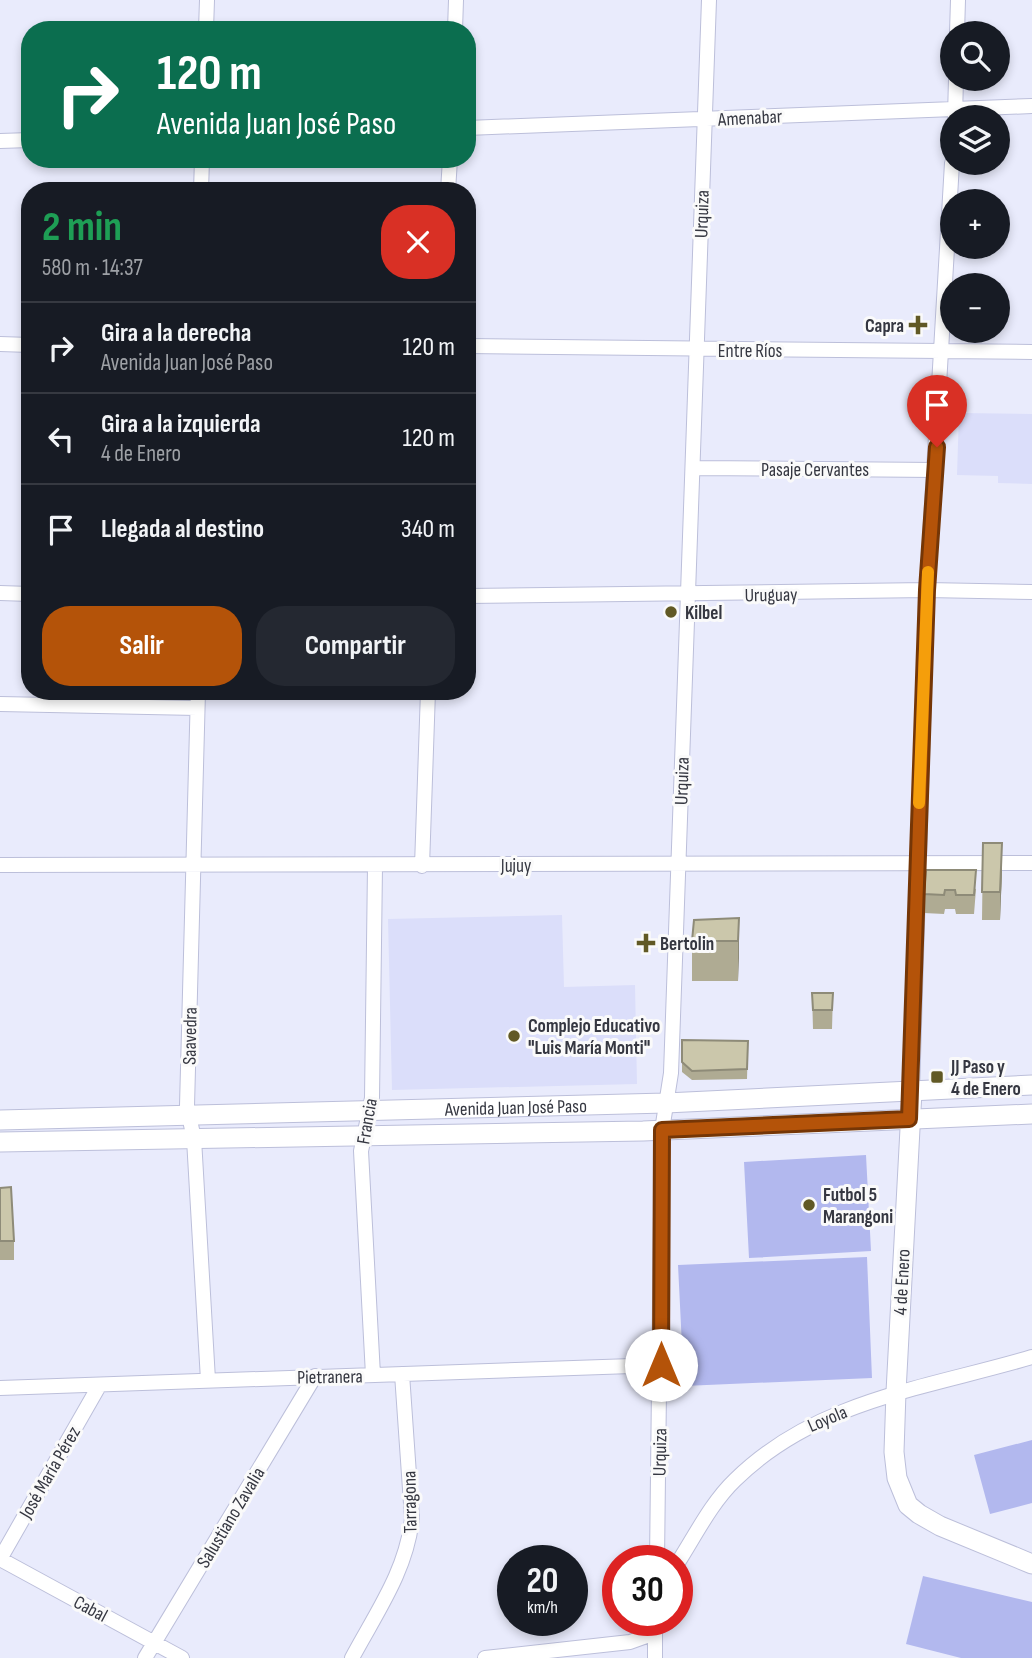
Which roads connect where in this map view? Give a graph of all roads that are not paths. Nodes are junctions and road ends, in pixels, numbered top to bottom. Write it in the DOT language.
graph roads {
  1 [pos="207,0"];
  2 [pos="456,0"];
  3 [pos="709,0"];
  4 [pos="958,0"];
  5 [pos="206,21"];
  6 [pos="455,21"];
  7 [pos="957,21"];
  8 [pos="1032,106"];
  9 [pos="1010,108"];
  10 [pos="940,113"];
  11 [pos="705,119"];
  12 [pos="476,128"];
  13 [pos="21,140"];
  14 [pos="0,141"];
  15 [pos="951,175"];
  16 [pos="0,344"];
  17 [pos="21,345"];
  18 [pos="476,346"];
  19 [pos="696,349"];
  20 [pos="942,351"];
  21 [pos="1032,352"];
  22 [pos="695,468"];
  23 [pos="936,470"];
  24 [pos="927,590"];
  25 [pos="1032,592"];
  26 [pos="0,593"];
  27 [pos="21,594"];
  28 [pos="688,595"];
  29 [pos="476,596"];
  30 [pos="197,700"];
  31 [pos="428,700"];
  32 [pos="0,705"];
  33 [pos="197,708"];
  34 [pos="917,862"];
  35 [pos="1032,863"];
  36 [pos="0,865"];
  37 [pos="678,865"];
  38 [pos="192,866"];
  39 [pos="375,866"];
  40 [pos="422,866"];
  41 [pos="1032,1085"];
  42 [pos="912,1091"];
  43 [pos="666,1103"];
  44 [pos="368,1112"];
  45 [pos="1032,1114"];
  46 [pos="189,1117"];
  47 [pos="909,1119"];
  48 [pos="0,1120"];
  49 [pos="662,1130"];
  50 [pos="363,1137"];
  51 [pos="194,1139"];
  52 [pos="0,1142"];
  53 [pos="1032,1357"];
  54 [pos="661,1365"];
  55 [pos="402,1374"];
  56 [pos="373,1375"];
  57 [pos="315,1376"];
  58 [pos="208,1380"];
  59 [pos="99,1386"];
  60 [pos="0,1388"];
  61 [pos="896,1392"];
  62 [pos="657,1545"];
  63 [pos="689,1545"];
  64 [pos="0,1559"];
  65 [pos="1032,1564"];
  66 [pos="640,1636"];
  67 [pos="655,1636"];
  68 [pos="154,1642"];
  69 [pos="145,1658"];
  70 [pos="182,1658"];
  71 [pos="352,1658"];
  72 [pos="485,1658"];
  73 [pos="655,1658"];
  1 -- 5 [label="street"];
  2 -- 6 [label="street"];
  3 -- 11 [label="street, Urquiza"];
  4 -- 7 [label="street"];
  8 -- 9 [label="street, Amenabar"];
  10 -- 11 [label="street, Amenabar"];
  11 -- 12 [label="street, Amenabar"];
  11 -- 19 [label="street, Urquiza"];
  13 -- 14 [label="street"];
  15 -- 20 [label="street, 4 de Enero"];
  16 -- 17 [label="street"];
  18 -- 19 [label="street, Entre Ríos"];
  19 -- 20 [label="street, Entre Ríos"];
  19 -- 22 [label="street, Urquiza"];
  20 -- 21 [label="street, Entre Ríos"];
  20 -- 23 [label="street, 4 de Enero"];
  22 -- 23 [label="street, Pasaje Cervantes"];
  22 -- 28 [label="street, Urquiza"];
  23 -- 24 [label="street, 4 de Enero"];
  24 -- 25 [label="street, Uruguay"];
  24 -- 28 [label="street, Uruguay"];
  24 -- 34 [label="street, 4 de Enero"];
  26 -- 27 [label="street"];
  28 -- 29 [label="street, Uruguay"];
  28 -- 37 [label="street, Urquiza"];
  30 -- 33 [label="street, Saavedra"];
  31 -- 40 [label="street"];
  32 -- 33 [label="street"];
  33 -- 38 [label="street, Saavedra"];
  34 -- 35 [label="street, Jujuy"];
  34 -- 37 [label="street, Jujuy"];
  34 -- 42 [label="street, 4 de Enero"];
  36 -- 38 [label="street, Jujuy"];
  37 -- 40 [label="street, Jujuy"];
  37 -- 43 [label="street, Urquiza"];
  38 -- 39 [label="street, Jujuy"];
  38 -- 46 [label="street, Saavedra"];
  39 -- 40 [label="street, Jujuy"];
  39 -- 44 [label="street, Francia"];
  41 -- 42 [label="main road, Avenida Juan José Paso"];
  42 -- 43 [label="main road, Avenida Juan José Paso"];
  42 -- 47 [label="main road, 4 de Enero"];
  43 -- 44 [label="main road, Avenida Juan José Paso"];
  43 -- 49 [label="street, Urquiza"];
  44 -- 46 [label="main road, Avenida Juan José Paso"];
  44 -- 50 [label="street, Francia"];
  45 -- 47 [label="main road, Avenida Juan José Paso"];
  46 -- 48 [label="main road, Avenida Juan José Paso"];
  46 -- 51 [label="street, Saavedra"];
  47 -- 49 [label="main road, Avenida Juan José Paso"];
  47 -- 61 [label="main road, 4 de Enero"];
  49 -- 50 [label="main road, Avenida Juan José Paso"];
  49 -- 54 [label="street, Urquiza"];
  50 -- 51 [label="main road, Avenida Juan José Paso"];
  50 -- 56 [label="street, Francia"];
  51 -- 52 [label="main road, Avenida Juan José Paso"];
  51 -- 58 [label="street, Saavedra"];
  53 -- 61 [label="street, Loyola"];
  54 -- 55 [label="street, Pietranera"];
  54 -- 62 [label="street, Urquiza"];
  55 -- 56 [label="street, Pietranera"];
  55 -- 71 [label="street, Tarragona"];
  56 -- 57 [label="street, Pietranera"];
  57 -- 58 [label="street, Pietranera"];
  57 -- 68 [label="street, Salustiano Zavalia"];
  58 -- 59 [label="street, Pietranera"];
  59 -- 60 [label="street, Pietranera"];
  59 -- 64 [label="street, José María Pérez"];
  61 -- 63 [label="street, Loyola"];
  61 -- 65 [label="main road, 4 de Enero"];
  64 -- 68 [label="street, Cabal"];
  66 -- 72 [label="street"];
  67 -- 73 [label="street"];
  68 -- 69 [label="street, Salustiano Zavalia"];
  68 -- 70 [label="street, Cabal"];
}
